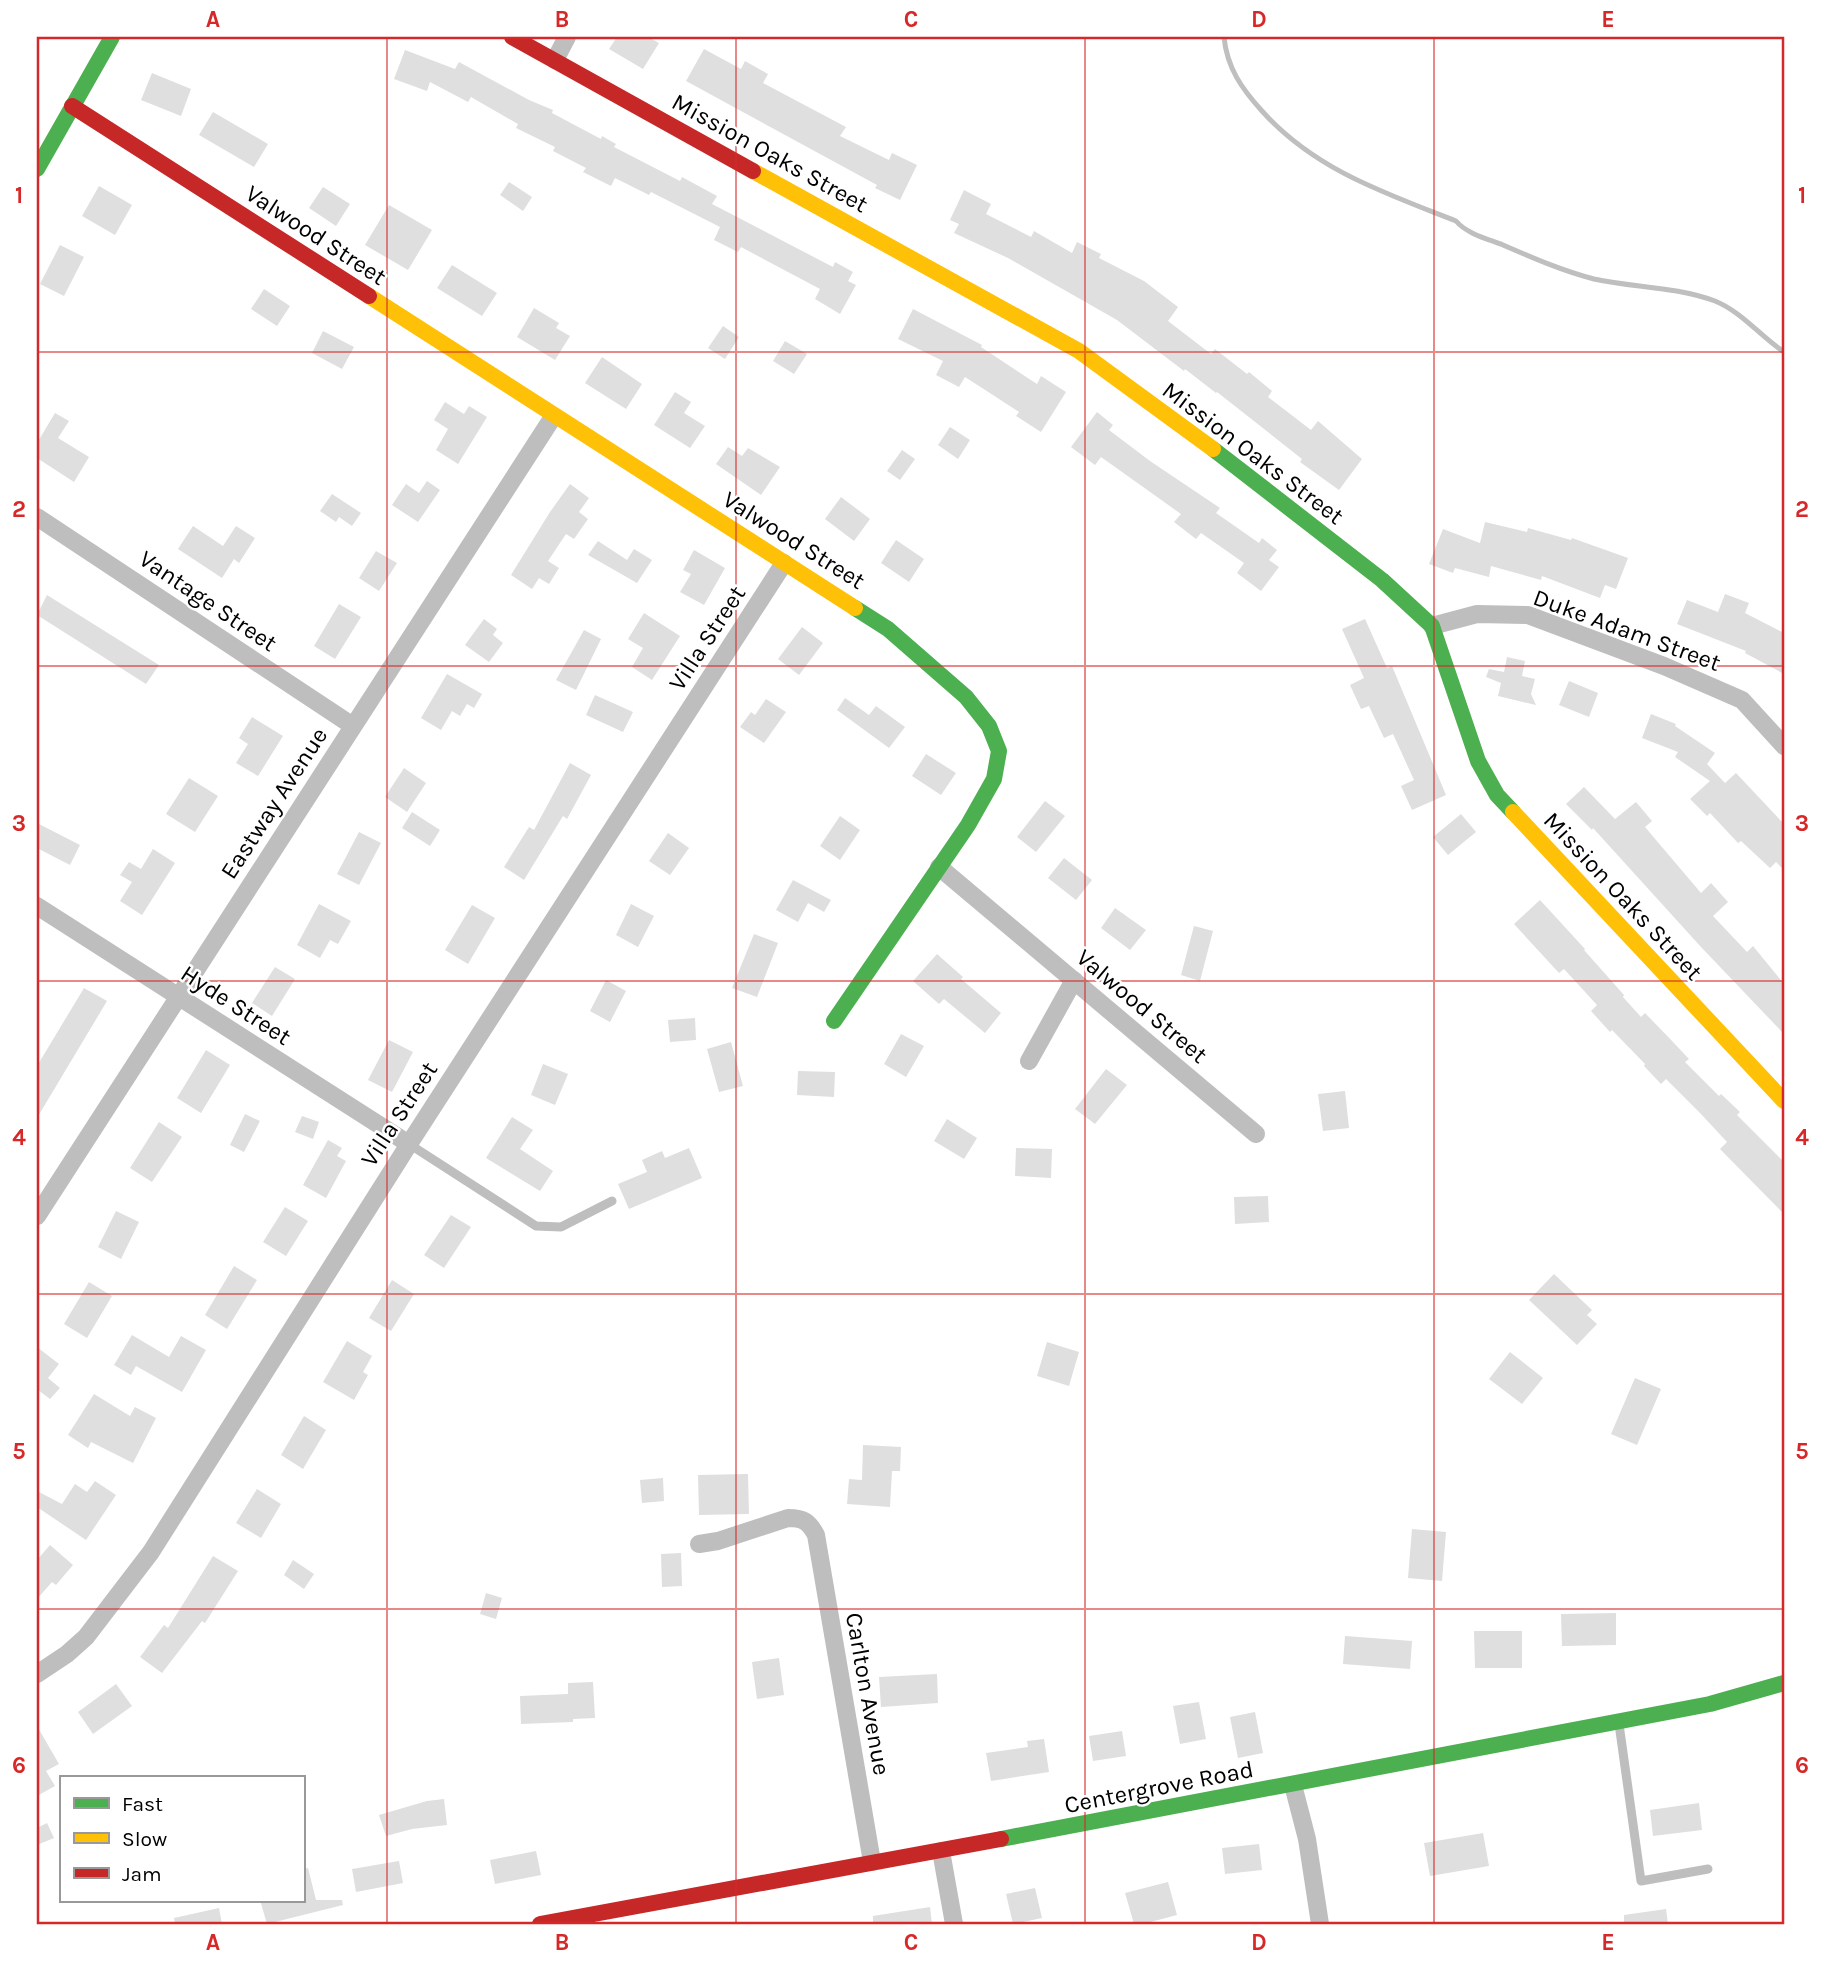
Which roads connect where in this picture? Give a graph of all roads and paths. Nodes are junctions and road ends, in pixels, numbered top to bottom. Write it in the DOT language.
graph roads {
  1 [pos="112,37"];
  2 [pos="512,37"];
  3 [pos="567,37"];
  4 [pos="555,60"];
  5 [pos="72,106"];
  6 [pos="37,169"];
  7 [pos="553,416"];
  8 [pos="37,517"];
  9 [pos="784,563"];
  10 [pos="1432,626"];
  11 [pos="353,726"];
  12 [pos="1784,746"];
  13 [pos="939,867"];
  14 [pos="37,906"];
  15 [pos="1074,980"];
  16 [pos="178,997"];
  17 [pos="834,1021"];
  18 [pos="1029,1061"];
  19 [pos="1784,1101"];
  20 [pos="1256,1134"];
  21 [pos="409,1144"];
  22 [pos="612,1201"];
  23 [pos="37,1216"];
  24 [pos="699,1544"];
  25 [pos="37,1674"];
  26 [pos="1784,1684"];
  27 [pos="1619,1722"];
  28 [pos="1293,1785"];
  29 [pos="941,1851"];
  30 [pos="873,1862"];
  31 [pos="1708,1868"];
  32 [pos="540,1924"];
  33 [pos="954,1924"];
  34 [pos="1320,1924"];
  1 -- 5 [label="street"];
  2 -- 4 [label="street, Mission Oaks Street"];
  3 -- 4 [label="street"];
  4 -- 10 [label="street, Mission Oaks Street"];
  5 -- 6 [label="street"];
  5 -- 7 [label="street, Valwood Street"];
  7 -- 9 [label="street, Valwood Street"];
  7 -- 11 [label="street, Eastway Avenue"];
  8 -- 11 [label="street, Vantage Street"];
  9 -- 13 [label="street, Valwood Street"];
  9 -- 21 [label="street, Villa Street"];
  10 -- 12 [label="street, Duke Adam Street"];
  10 -- 19 [label="street, Mission Oaks Street"];
  11 -- 16 [label="street, Eastway Avenue"];
  13 -- 15 [label="street, Valwood Street"];
  13 -- 17 [label="street"];
  14 -- 16 [label="street, Hyde Street"];
  15 -- 18 [label="street"];
  15 -- 20 [label="street, Valwood Street"];
  16 -- 21 [label="street, Hyde Street"];
  16 -- 23 [label="street, Eastway Avenue"];
  21 -- 22 [label="lane"];
  21 -- 25 [label="street, Villa Street"];
  24 -- 30 [label="street, Carlton Avenue"];
  26 -- 27 [label="street, Centergrove Road"];
  27 -- 28 [label="street, Centergrove Road"];
  27 -- 31 [label="lane"];
  28 -- 29 [label="street, Centergrove Road"];
  28 -- 34 [label="street"];
  29 -- 30 [label="street, Centergrove Road"];
  29 -- 33 [label="street"];
  30 -- 32 [label="street, Centergrove Road"];
}
